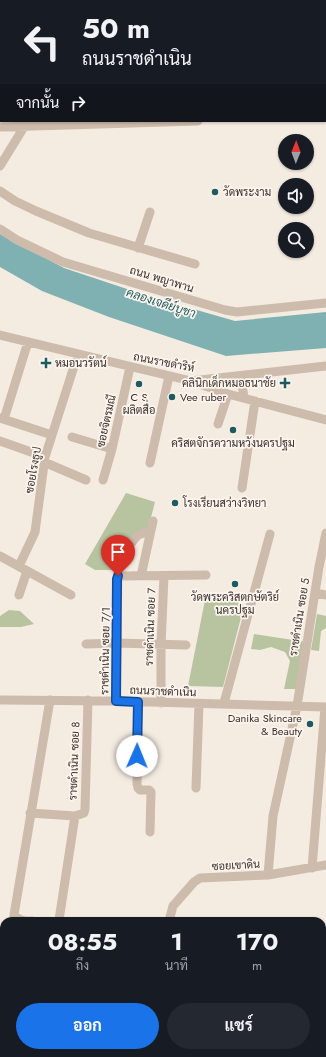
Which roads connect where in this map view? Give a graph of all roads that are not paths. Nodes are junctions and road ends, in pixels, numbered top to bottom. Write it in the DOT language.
graph roads {
  1 [pos="169,122"];
  2 [pos="0,127"];
  3 [pos="24,127"];
  4 [pos="0,166"];
  5 [pos="0,191"];
  6 [pos="150,212"];
  7 [pos="0,229"];
  8 [pos="138,248"];
  9 [pos="195,264"];
  10 [pos="326,303"];
  11 [pos="0,336"];
  12 [pos="28,342"];
  13 [pos="78,354"];
  14 [pos="326,366"];
  15 [pos="130,367"];
  16 [pos="169,376"];
  17 [pos="241,376"];
  18 [pos="191,381"];
  19 [pos="228,394"];
  20 [pos="244,398"];
  21 [pos="255,401"];
  22 [pos="2,419"];
  23 [pos="326,420"];
  24 [pos="218,424"];
  25 [pos="52,435"];
  26 [pos="72,437"];
  27 [pos="0,441"];
  28 [pos="112,449"];
  29 [pos="45,459"];
  30 [pos="150,463"];
  31 [pos="86,480"];
  32 [pos="103,480"];
  33 [pos="242,488"];
  34 [pos="153,521"];
  35 [pos="150,533"];
  36 [pos="326,533"];
  37 [pos="270,534"];
  38 [pos="0,556"];
  39 [pos="23,569"];
  40 [pos="206,575"];
  41 [pos="118,576"];
  42 [pos="140,576"];
  43 [pos="164,576"];
  44 [pos="315,593"];
  45 [pos="71,594"];
  46 [pos="19,595"];
  47 [pos="326,595"];
  48 [pos="117,643"];
  49 [pos="86,644"];
  50 [pos="161,645"];
  51 [pos="186,645"];
  52 [pos="0,700"];
  53 [pos="50,700"];
  54 [pos="88,700"];
  55 [pos="116,701"];
  56 [pos="138,702"];
  57 [pos="161,703"];
  58 [pos="224,703"];
  59 [pos="199,704"];
  60 [pos="297,706"];
  61 [pos="325,707"];
  62 [pos="196,788"];
  63 [pos="30,813"];
  64 [pos="75,816"];
  65 [pos="150,832"];
  66 [pos="326,866"];
  67 [pos="312,868"];
  68 [pos="268,875"];
  69 [pos="15,917"];
  70 [pos="59,917"];
  71 [pos="169,917"];
  1 -- 3 [label="street"];
  2 -- 3 [label="street"];
  3 -- 4 [label="street"];
  5 -- 8 [label="street"];
  6 -- 8 [label="street"];
  7 -- 10 [label="street, ถนน พญาพาน"];
  8 -- 9 [label="street"];
  11 -- 12 [label="street, ถนนราชดำริห์"];
  12 -- 13 [label="street, ถนนราชดำริห์"];
  12 -- 22 [label="street"];
  13 -- 15 [label="street, ถนนราชดำริห์"];
  13 -- 25 [label="street, ซอยโรงธูป"];
  14 -- 17 [label="street, ถนนราชดำริห์"];
  15 -- 16 [label="street, ถนนราชดำริห์"];
  15 -- 28 [label="street, ซอยจิตรมณี"];
  16 -- 18 [label="street, ถนนราชดำริห์"];
  16 -- 30 [label="street"];
  17 -- 18 [label="street, ถนนราชดำริห์"];
  17 -- 20 [label="street"];
  18 -- 19 [label="street"];
  19 -- 20 [label="street"];
  19 -- 24 [label="street"];
  20 -- 21 [label="street"];
  21 -- 23 [label="street"];
  21 -- 33 [label="street"];
  22 -- 25 [label="street"];
  25 -- 29 [label="street, ซอยโรงธูป"];
  26 -- 28 [label="street"];
  27 -- 29 [label="street"];
  28 -- 32 [label="street, ซอยจิตรมณี"];
  29 -- 31 [label="street"];
  29 -- 39 [label="street, ซอยโรงธูป"];
  34 -- 35 [label="street"];
  35 -- 41 [label="street, ราชดำเนิน ซอย 7/1"];
  35 -- 42 [label="street"];
  36 -- 44 [label="street, ราชดำเนิน ซอย 5"];
  37 -- 58 [label="street"];
  38 -- 39 [label="street"];
  39 -- 45 [label="street"];
  39 -- 46 [label="street, ซอยโรงธูป"];
  40 -- 43 [label="street"];
  41 -- 42 [label="street"];
  41 -- 48 [label="street, ราชดำเนิน ซอย 7/1"];
  42 -- 43 [label="street"];
  43 -- 50 [label="street, ราชดำเนิน ซอย 7"];
  44 -- 47 [label="street"];
  44 -- 60 [label="street, ราชดำเนิน ซอย 5"];
  48 -- 49 [label="street"];
  48 -- 50 [label="street"];
  48 -- 55 [label="street, ราชดำเนิน ซอย 7/1"];
  50 -- 51 [label="street"];
  50 -- 57 [label="street, ราชดำเนิน ซอย 7"];
  52 -- 53 [label="street, ถนนราชดำเนิน"];
  53 -- 54 [label="street, ถนนราชดำเนิน"];
  53 -- 63 [label="street"];
  54 -- 55 [label="street, ถนนราชดำเนิน"];
  54 -- 64 [label="street, ราชดำเนิน ซอย 8"];
  55 -- 56 [label="street, ถนนราชดำเนิน"];
  56 -- 57 [label="street, ถนนราชดำเนิน"];
  56 -- 65 [label="street"];
  57 -- 59 [label="street, ถนนราชดำเนิน"];
  58 -- 59 [label="street, ถนนราชดำเนิน"];
  58 -- 60 [label="street, ถนนราชดำเนิน"];
  59 -- 62 [label="street"];
  60 -- 61 [label="street, ถนนราชดำเนิน"];
  60 -- 68 [label="street, ราชดำเนิน ซอย 5"];
  61 -- 67 [label="street"];
  63 -- 64 [label="street, ราชดำเนิน ซอย 8"];
  63 -- 69 [label="street"];
  64 -- 70 [label="street, ราชดำเนิน ซอย 8"];
  66 -- 67 [label="street, ซอยเขาดิน"];
  67 -- 68 [label="street, ซอยเขาดิน"];
  68 -- 71 [label="street, ซอยเขาดิน"];
}
